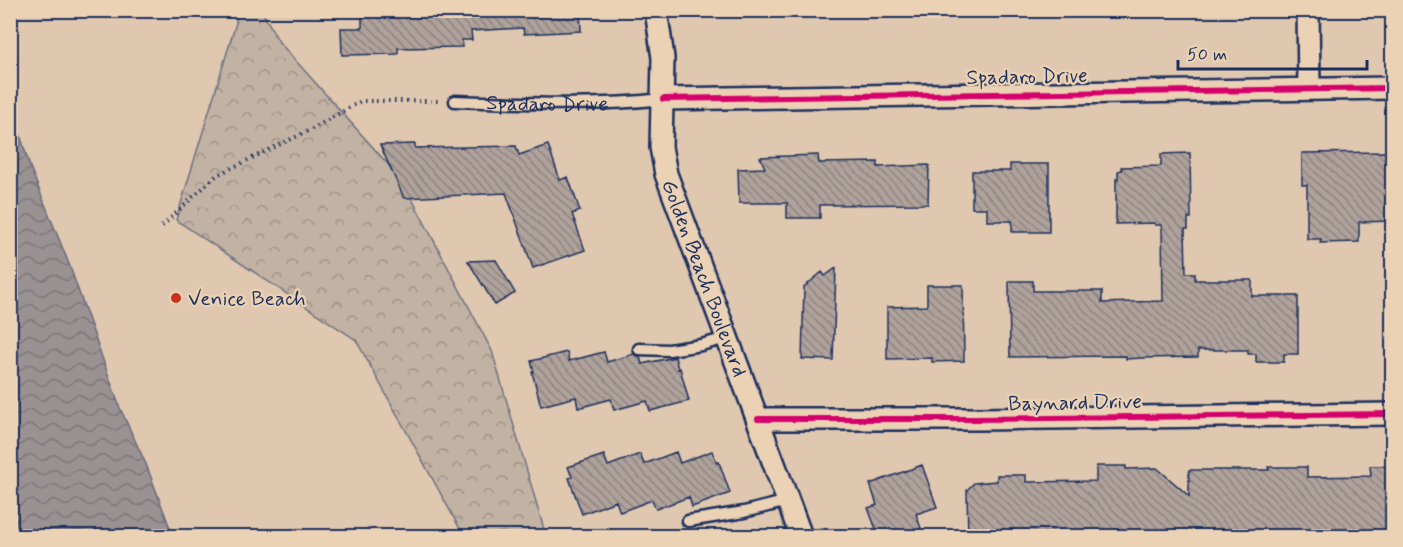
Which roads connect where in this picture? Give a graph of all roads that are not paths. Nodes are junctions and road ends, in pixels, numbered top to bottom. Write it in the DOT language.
graph roads {
  1 [pos="656,10"];
  2 [pos="1308,10"];
  3 [pos="1309,88"];
  4 [pos="1392,88"];
  5 [pos="663,99"];
  6 [pos="455,101"];
  7 [pos="728,338"];
  8 [pos="639,349"];
  9 [pos="1392,414"];
  10 [pos="758,419"];
  11 [pos="788,501"];
  12 [pos="688,521"];
  13 [pos="801,537"];
  1 -- 5 [label="street, Golden Beach Boulevard"];
  2 -- 3 [label="street"];
  3 -- 4 [label="street, Spadaro Drive"];
  3 -- 5 [label="street, Spadaro Drive"];
  5 -- 6 [label="lane, Spadaro Drive"];
  5 -- 7 [label="street, Golden Beach Boulevard"];
  7 -- 8 [label="lane"];
  7 -- 10 [label="street, Golden Beach Boulevard"];
  9 -- 10 [label="street, Baynard Drive"];
  10 -- 11 [label="street, Golden Beach Boulevard"];
  11 -- 12 [label="lane"];
  11 -- 13 [label="street, Golden Beach Boulevard"];
}
